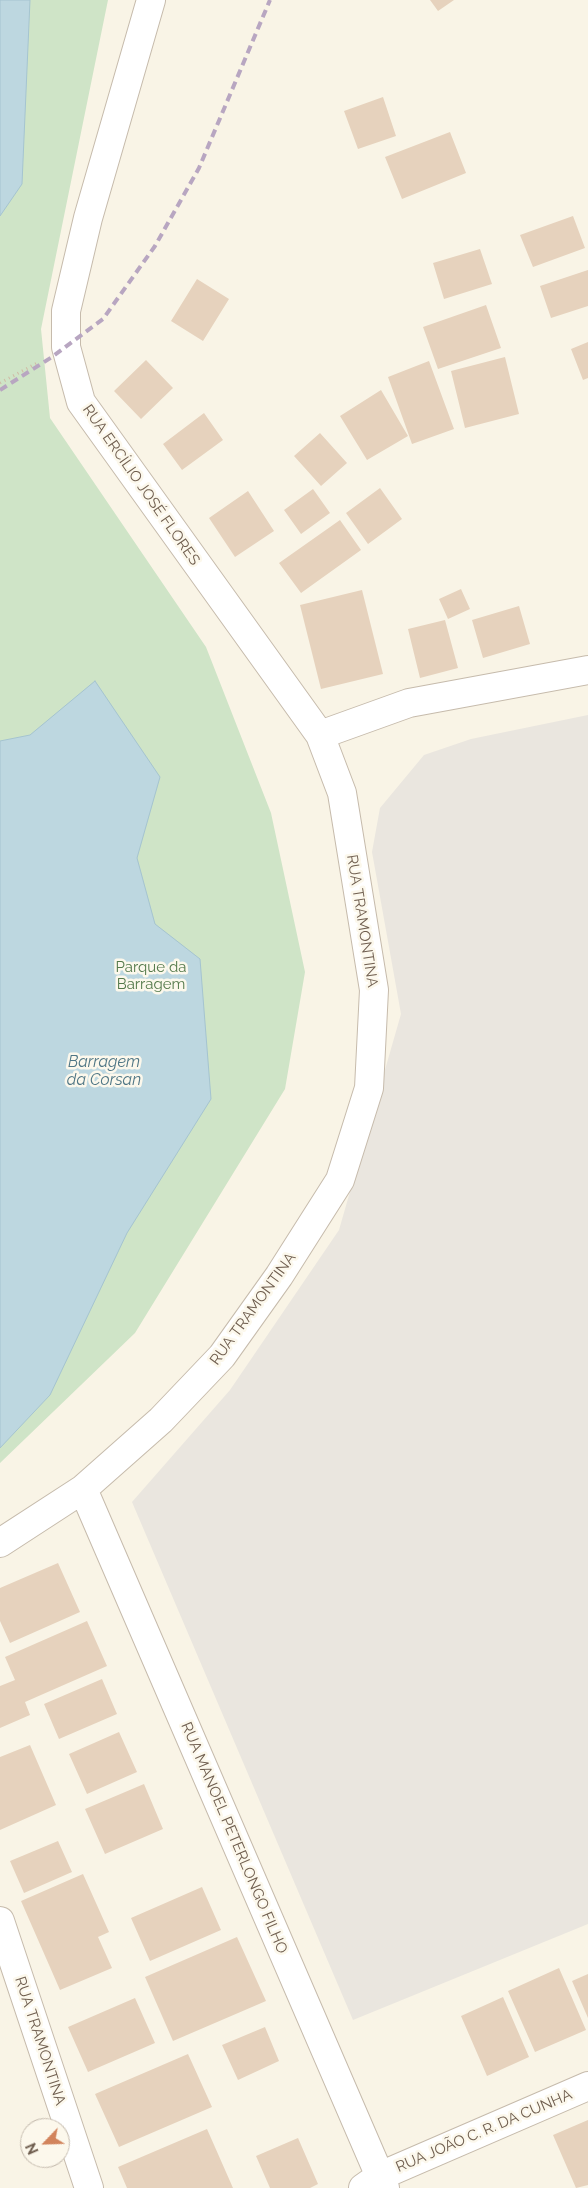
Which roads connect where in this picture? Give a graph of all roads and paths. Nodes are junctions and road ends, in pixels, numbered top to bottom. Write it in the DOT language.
graph roads {
  1 [pos="151,0"];
  2 [pos="66,347"];
  3 [pos="0,383"];
  4 [pos="588,670"];
  5 [pos="320,735"];
  6 [pos="83,1488"];
  7 [pos="0,1543"];
  8 [pos="0,1922"];
  9 [pos="588,2086"];
  10 [pos="376,2184"];
  11 [pos="89,2188"];
  1 -- 2 [label="street, RUA ERCÍLIO JOSÉ FLORES"];
  2 -- 3 [label="path"];
  2 -- 5 [label="street, RUA ERCÍLIO JOSÉ FLORES"];
  4 -- 5 [label="street"];
  5 -- 6 [label="street, RUA TRAMONTINA"];
  6 -- 7 [label="street, RUA TRAMONTINA"];
  6 -- 10 [label="street, RUA MANOEL PETERLONGO FILHO"];
  8 -- 11 [label="street, RUA TRAMONTINA"];
  9 -- 10 [label="street, RUA JOÃO C. R. DA CUNHA"];
}
